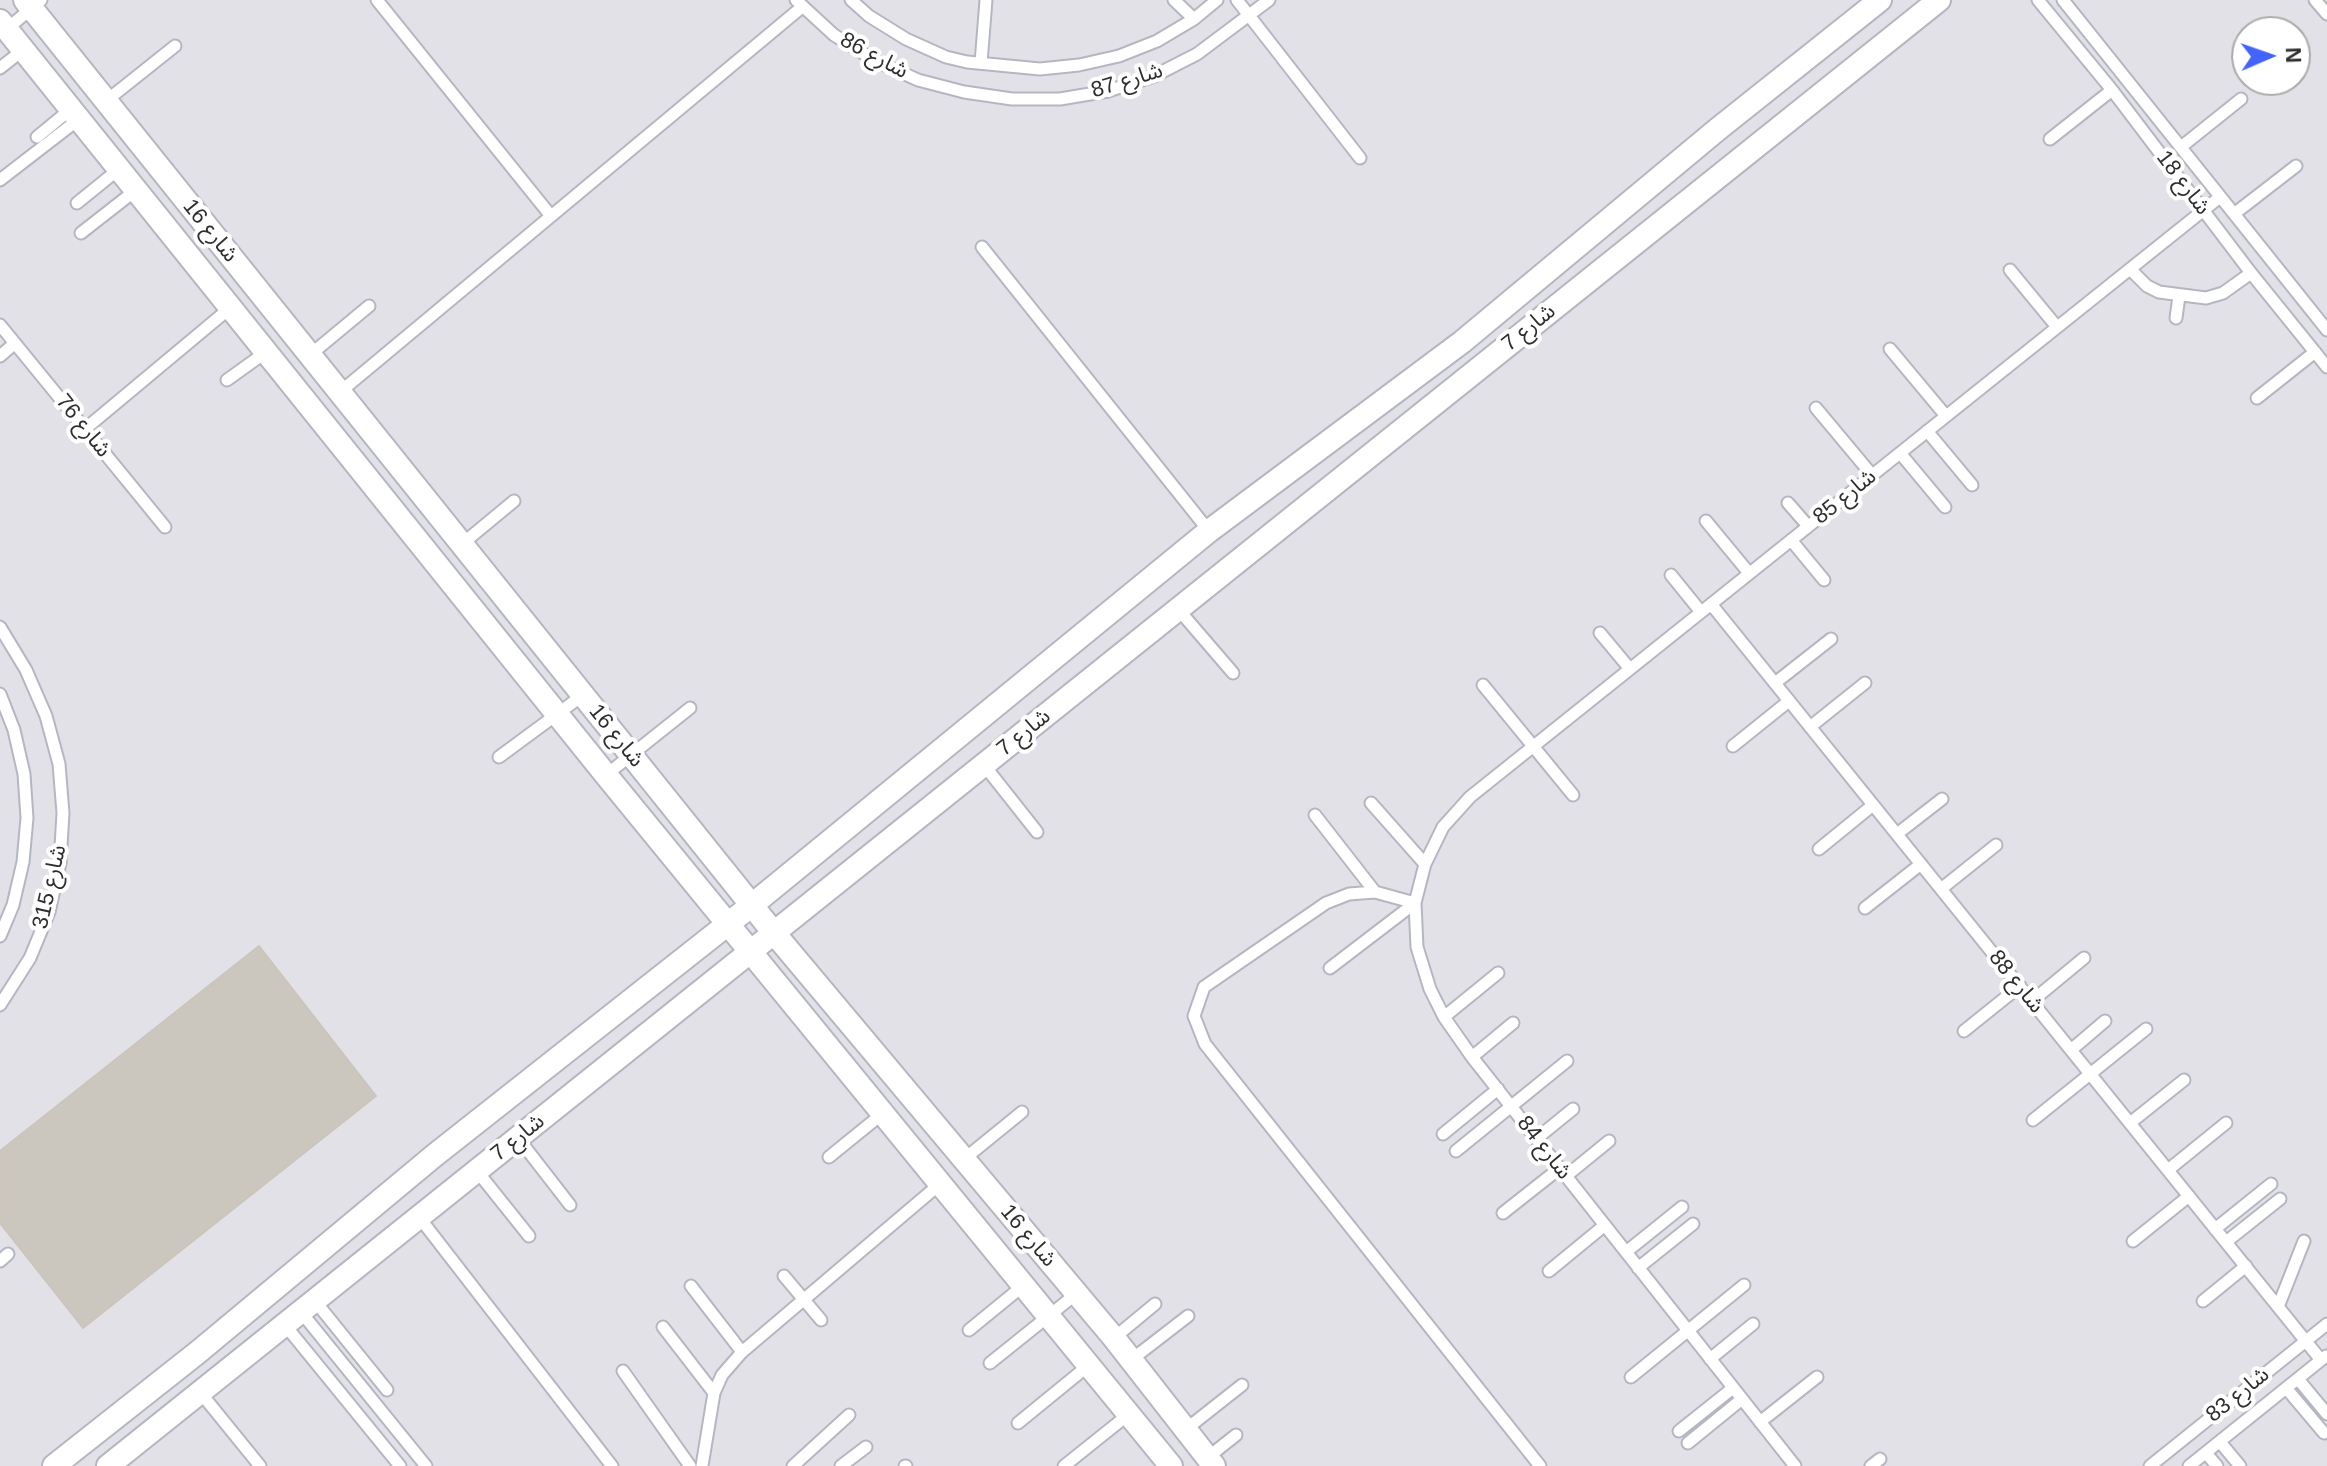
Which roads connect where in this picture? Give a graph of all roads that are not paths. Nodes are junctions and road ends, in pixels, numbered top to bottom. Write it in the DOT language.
graph roads {
  1 [pos="377,0"];
  2 [pos="851,0"];
  3 [pos="986,0"];
  4 [pos="1174,0"];
  5 [pos="1217,0"];
  6 [pos="1237,0"];
  7 [pos="1269,0"];
  8 [pos="1880,0"];
  9 [pos="1939,0"];
  10 [pos="2038,0"];
  11 [pos="2063,0"];
  12 [pos="2315,0"];
  13 [pos="33,3"];
  14 [pos="799,4"];
  15 [pos="2327,14"];
  16 [pos="1249,16"];
  17 [pos="1194,19"];
  18 [pos="3,25"];
  19 [pos="175,46"];
  20 [pos="23,50"];
  21 [pos="967,62"];
  22 [pos="981,63"];
  23 [pos="0,68"];
  24 [pos="2112,90"];
  25 [pos="964,92"];
  26 [pos="2241,99"];
  27 [pos="106,101"];
  28 [pos="75,114"];
  29 [pos="37,137"];
  30 [pos="2050,139"];
  31 [pos="2181,147"];
  32 [pos="1360,158"];
  33 [pos="2296,166"];
  34 [pos="119,169"];
  35 [pos="0,180"];
  36 [pos="136,190"];
  37 [pos="2220,197"];
  38 [pos="77,203"];
  39 [pos="2204,210"];
  40 [pos="2234,214"];
  41 [pos="551,216"];
  42 [pos="81,233"];
  43 [pos="982,247"];
  44 [pos="2130,269"];
  45 [pos="2010,270"];
  46 [pos="2251,273"];
  47 [pos="2179,296"];
  48 [pos="369,306"];
  49 [pos="230,308"];
  50 [pos="2176,318"];
  51 [pos="0,325"];
  52 [pos="2057,327"];
  53 [pos="2327,330"];
  54 [pos="15,343"];
  55 [pos="1890,349"];
  56 [pos="266,352"];
  57 [pos="2315,352"];
  58 [pos="310,355"];
  59 [pos="0,356"];
  60 [pos="2327,367"];
  61 [pos="227,380"];
  62 [pos="340,392"];
  63 [pos="2257,398"];
  64 [pos="1816,408"];
  65 [pos="1946,416"];
  66 [pos="85,429"];
  67 [pos="1927,431"];
  68 [pos="385,448"];
  69 [pos="1900,453"];
  70 [pos="361,469"];
  71 [pos="1872,475"];
  72 [pos="1972,485"];
  73 [pos="514,501"];
  74 [pos="1788,503"];
  75 [pos="1945,507"];
  76 [pos="1706,521"];
  77 [pos="1808,526"];
  78 [pos="165,527"];
  79 [pos="1209,531"];
  80 [pos="1791,540"];
  81 [pos="462,544"];
  82 [pos="1749,573"];
  83 [pos="1671,575"];
  84 [pos="1824,580"];
  85 [pos="1711,604"];
  86 [pos="1178,609"];
  87 [pos="1701,612"];
  88 [pos="0,627"];
  89 [pos="1600,633"];
  90 [pos="1831,639"];
  91 [pos="1630,669"];
  92 [pos="1233,673"];
  93 [pos="1775,683"];
  94 [pos="1865,683"];
  95 [pos="1483,685"];
  96 [pos="0,694"];
  97 [pos="583,695"];
  98 [pos="1789,701"];
  99 [pos="690,708"];
  100 [pos="558,715"];
  101 [pos="1810,727"];
  102 [pos="1533,746"];
  103 [pos="1733,746"];
  104 [pos="631,755"];
  105 [pos="499,757"];
  106 [pos="984,765"];
  107 [pos="606,775"];
  108 [pos="1573,795"];
  109 [pos="1470,797"];
  110 [pos="1942,799"];
  111 [pos="1371,803"];
  112 [pos="1873,805"];
  113 [pos="1315,815"];
  114 [pos="1037,832"];
  115 [pos="1897,834"];
  116 [pos="1996,845"];
  117 [pos="1819,849"];
  118 [pos="1425,864"];
  119 [pos="1921,864"];
  120 [pos="1941,889"];
  121 [pos="1375,892"];
  122 [pos="1415,903"];
  123 [pos="752,905"];
  124 [pos="1865,908"];
  125 [pos="729,924"];
  126 [pos="774,933"];
  127 [pos="0,936"];
  128 [pos="751,951"];
  129 [pos="2084,958"];
  130 [pos="1330,968"];
  131 [pos="1498,973"];
  132 [pos="2020,986"];
  133 [pos="2032,1001"];
  134 [pos="0,1005"];
  135 [pos="1444,1017"];
  136 [pos="2105,1021"];
  137 [pos="1513,1023"];
  138 [pos="2146,1029"];
  139 [pos="1964,1031"];
  140 [pos="2071,1050"];
  141 [pos="1472,1057"];
  142 [pos="1567,1061"];
  143 [pos="883,1065"];
  144 [pos="2090,1074"];
  145 [pos="2184,1080"];
  146 [pos="859,1085"];
  147 [pos="1498,1089"];
  148 [pos="1511,1106"];
  149 [pos="1573,1109"];
  150 [pos="1022,1112"];
  151 [pos="882,1114"];
  152 [pos="2033,1120"];
  153 [pos="2130,1123"];
  154 [pos="2226,1123"];
  155 [pos="1443,1134"];
  156 [pos="518,1138"];
  157 [pos="1536,1139"];
  158 [pos="1609,1141"];
  159 [pos="1456,1151"];
  160 [pos="829,1157"];
  161 [pos="963,1160"];
  162 [pos="2168,1170"];
  163 [pos="477,1171"];
  164 [pos="1563,1172"];
  165 [pos="941,1183"];
  166 [pos="2271,1184"];
  167 [pos="2189,1196"];
  168 [pos="2280,1199"];
  169 [pos="570,1205"];
  170 [pos="1682,1207"];
  171 [pos="1503,1213"];
  172 [pos="419,1217"];
  173 [pos="1693,1224"];
  174 [pos="1605,1225"];
  175 [pos="2215,1229"];
  176 [pos="529,1236"];
  177 [pos="2133,1241"];
  178 [pos="2304,1241"];
  179 [pos="2226,1242"];
  180 [pos="1626,1252"];
  181 [pos="2246,1266"];
  182 [pos="1638,1268"];
  183 [pos="1549,1271"];
  184 [pos="784,1276"];
  185 [pos="1025,1285"];
  186 [pos="1744,1285"];
  187 [pos="691,1286"];
  188 [pos="1076,1294"];
  189 [pos="804,1301"];
  190 [pos="2203,1301"];
  191 [pos="1155,1304"];
  192 [pos="2278,1307"];
  193 [pos="300,1312"];
  194 [pos="1050,1315"];
  195 [pos="1188,1316"];
  196 [pos="821,1320"];
  197 [pos="1753,1324"];
  198 [pos="2327,1324"];
  199 [pos="663,1327"];
  200 [pos="969,1330"];
  201 [pos="1688,1330"];
  202 [pos="1114,1338"];
  203 [pos="2305,1341"];
  204 [pos="742,1352"];
  205 [pos="2324,1358"];
  206 [pos="1710,1359"];
  207 [pos="1131,1360"];
  208 [pos="990,1363"];
  209 [pos="1090,1364"];
  210 [pos="623,1371"];
  211 [pos="1631,1377"];
  212 [pos="1817,1377"];
  213 [pos="2298,1379"];
  214 [pos="1242,1385"];
  215 [pos="1733,1388"];
  216 [pos="2286,1388"];
  217 [pos="387,1390"];
  218 [pos="200,1392"];
  219 [pos="714,1393"];
  220 [pos="1742,1399"];
  221 [pos="1129,1414"];
  222 [pos="2327,1414"];
  223 [pos="849,1415"];
  224 [pos="1760,1422"];
  225 [pos="1018,1423"];
  226 [pos="1185,1430"];
  227 [pos="1679,1431"];
  228 [pos="2324,1433"];
  229 [pos="1236,1435"];
  230 [pos="2220,1442"];
  231 [pos="1688,1443"];
  232 [pos="866,1447"];
  233 [pos="2206,1453"];
  234 [pos="1210,1462"];
  235 [pos="1166,1465"];
  236 [pos="54,1466"];
  237 [pos="108,1466"];
  238 [pos="260,1466"];
  239 [pos="400,1466"];
  240 [pos="426,1466"];
  241 [pos="612,1466"];
  242 [pos="690,1466"];
  243 [pos="702,1466"];
  244 [pos="793,1466"];
  245 [pos="841,1466"];
  246 [pos="1064,1466"];
  247 [pos="1540,1466"];
  248 [pos="1795,1466"];
  249 [pos="2150,1466"];
  250 [pos="2189,1466"];
  251 [pos="2217,1466"];
  252 [pos="2240,1466"];
  1 -- 41 [label="lane"];
  2 -- 21 [label="lane, شارع 86"];
  3 -- 22 [label="lane"];
  4 -- 17 [label="lane"];
  5 -- 17 [label="lane, شارع 87"];
  6 -- 16 [label="lane"];
  7 -- 16 [label="lane, شارع 87"];
  8 -- 79 [label="street, شارع 7"];
  9 -- 86 [label="street, شارع 7"];
  10 -- 24 [label="lane, شارع 18"];
  11 -- 31 [label="lane, شارع 18"];
  12 -- 15 [label="lane"];
  13 -- 18 [label="lane"];
  13 -- 27 [label="street, شارع 16"];
  14 -- 25 [label="lane, شارع 86"];
  14 -- 41 [label="lane"];
  16 -- 25 [label="lane, شارع 87"];
  16 -- 32 [label="lane"];
  17 -- 22 [label="lane, شارع 87"];
  18 -- 20 [label="street, شارع 16"];
  19 -- 27 [label="lane"];
  20 -- 23 [label="lane"];
  20 -- 28 [label="street, شارع 16"];
  21 -- 22 [label="lane, شارع 87"];
  24 -- 30 [label="lane"];
  24 -- 39 [label="lane, شارع 18"];
  26 -- 31 [label="lane"];
  27 -- 58 [label="street, شارع 16"];
  28 -- 29 [label="lane"];
  28 -- 34 [label="street, شارع 16"];
  28 -- 35 [label="lane"];
  31 -- 37 [label="lane, شارع 18"];
  33 -- 40 [label="lane"];
  34 -- 36 [label="street, شارع 16"];
  34 -- 38 [label="lane"];
  36 -- 42 [label="lane"];
  36 -- 49 [label="street, شارع 16"];
  37 -- 39 [label="lane, شارع 85"];
  37 -- 40 [label="lane, شارع 18"];
  39 -- 44 [label="lane, شارع 85"];
  39 -- 46 [label="lane, شارع 18"];
  40 -- 53 [label="lane, شارع 18"];
  41 -- 62 [label="lane"];
  43 -- 79 [label="lane"];
  44 -- 47 [label="lane"];
  44 -- 52 [label="lane, شارع 85"];
  45 -- 52 [label="lane"];
  46 -- 47 [label="lane"];
  46 -- 57 [label="lane, شارع 18"];
  47 -- 50 [label="lane"];
  48 -- 58 [label="lane"];
  49 -- 56 [label="street, شارع 16"];
  49 -- 66 [label="lane"];
  51 -- 54 [label="lane, شارع 76"];
  52 -- 65 [label="lane, شارع 85"];
  54 -- 59 [label="lane"];
  54 -- 66 [label="lane, شارع 76"];
  55 -- 65 [label="lane"];
  56 -- 61 [label="lane"];
  56 -- 70 [label="street, شارع 16"];
  57 -- 60 [label="lane, شارع 18"];
  57 -- 63 [label="lane"];
  58 -- 62 [label="street, شارع 16"];
  62 -- 68 [label="street, شارع 16"];
  64 -- 71 [label="lane"];
  65 -- 67 [label="lane, شارع 85"];
  66 -- 78 [label="lane, شارع 76"];
  67 -- 69 [label="lane, شارع 85"];
  67 -- 72 [label="lane"];
  68 -- 70 [label="street"];
  68 -- 81 [label="street, شارع 16"];
  69 -- 71 [label="lane, شارع 85"];
  69 -- 75 [label="lane"];
  70 -- 100 [label="street, شارع 16"];
  71 -- 77 [label="lane, شارع 85"];
  73 -- 81 [label="lane"];
  74 -- 77 [label="lane"];
  76 -- 82 [label="lane"];
  77 -- 80 [label="lane, شارع 85"];
  79 -- 123 [label="street, شارع 7"];
  80 -- 82 [label="lane, شارع 85"];
  80 -- 84 [label="lane"];
  81 -- 97 [label="street, شارع 16"];
  82 -- 85 [label="lane, شارع 85"];
  83 -- 87 [label="lane"];
  85 -- 87 [label="lane, شارع 85"];
  85 -- 93 [label="lane, شارع 88"];
  86 -- 92 [label="lane"];
  86 -- 106 [label="street, شارع 7"];
  87 -- 91 [label="lane, شارع 85"];
  88 -- 134 [label="lane, شارع 315"];
  89 -- 91 [label="lane"];
  90 -- 93 [label="lane"];
  91 -- 102 [label="lane, شارع 85"];
  93 -- 98 [label="lane, شارع 88"];
  94 -- 101 [label="lane"];
  95 -- 102 [label="lane"];
  96 -- 127 [label="lane, شارع 315"];
  97 -- 100 [label="lane"];
  97 -- 104 [label="street, شارع 16"];
  98 -- 101 [label="lane, شارع 88"];
  98 -- 103 [label="lane"];
  99 -- 104 [label="lane"];
  100 -- 105 [label="lane"];
  100 -- 107 [label="street, شارع 16"];
  101 -- 112 [label="lane, شارع 88"];
  102 -- 108 [label="lane"];
  102 -- 109 [label="lane, شارع 85"];
  104 -- 107 [label="lane"];
  104 -- 123 [label="street, شارع 16"];
  106 -- 114 [label="lane"];
  106 -- 126 [label="street, شارع 7"];
  107 -- 125 [label="street, شارع 16"];
  109 -- 118 [label="lane, شارع 84"];
  110 -- 115 [label="lane"];
  111 -- 118 [label="lane"];
  112 -- 115 [label="lane, شارع 88"];
  112 -- 117 [label="lane"];
  113 -- 121 [label="lane"];
  115 -- 119 [label="lane, شارع 88"];
  116 -- 120 [label="lane"];
  118 -- 122 [label="lane, شارع 84"];
  119 -- 120 [label="lane, شارع 88"];
  119 -- 124 [label="lane"];
  120 -- 132 [label="lane, شارع 88"];
  121 -- 122 [label="lane"];
  121 -- 247 [label="lane"];
  122 -- 130 [label="lane"];
  122 -- 135 [label="lane, شارع 84"];
  123 -- 125 [label="street, شارع 7"];
  123 -- 126 [label="street, شارع 16"];
  125 -- 128 [label="street, شارع 16"];
  125 -- 236 [label="street, شارع 7"];
  126 -- 128 [label="street, شارع 7"];
  126 -- 143 [label="street, شارع 16"];
  128 -- 146 [label="street, شارع 16"];
  128 -- 156 [label="street, شارع 7"];
  129 -- 133 [label="lane"];
  131 -- 135 [label="lane"];
  132 -- 133 [label="lane, شارع 88"];
  132 -- 139 [label="lane"];
  133 -- 140 [label="lane, شارع 88"];
  135 -- 141 [label="lane, شارع 84"];
  136 -- 140 [label="lane"];
  137 -- 141 [label="lane"];
  138 -- 144 [label="lane"];
  140 -- 144 [label="lane, شارع 88"];
  141 -- 147 [label="lane, شارع 84"];
  142 -- 148 [label="lane"];
  143 -- 146 [label="street"];
  143 -- 161 [label="street, شارع 16"];
  144 -- 152 [label="lane"];
  144 -- 153 [label="lane, شارع 88"];
  145 -- 153 [label="lane"];
  146 -- 151 [label="street, شارع 16"];
  147 -- 148 [label="lane, شارع 84"];
  147 -- 155 [label="lane"];
  148 -- 157 [label="lane, شارع 84"];
  148 -- 159 [label="lane"];
  149 -- 157 [label="lane"];
  150 -- 161 [label="lane"];
  151 -- 160 [label="lane"];
  151 -- 165 [label="street, شارع 16"];
  153 -- 162 [label="lane, شارع 88"];
  154 -- 162 [label="lane"];
  156 -- 163 [label="street, شارع 7"];
  156 -- 169 [label="lane"];
  157 -- 164 [label="lane, شارع 84"];
  158 -- 164 [label="lane"];
  161 -- 188 [label="street, شارع 16"];
  162 -- 167 [label="lane, شارع 88"];
  163 -- 172 [label="street, شارع 7"];
  163 -- 176 [label="lane"];
  164 -- 171 [label="lane"];
  164 -- 174 [label="lane, شارع 84"];
  165 -- 185 [label="street, شارع 16"];
  165 -- 189 [label="lane"];
  166 -- 175 [label="lane"];
  167 -- 175 [label="lane, شارع 88"];
  167 -- 177 [label="lane"];
  168 -- 179 [label="lane"];
  170 -- 180 [label="lane"];
  172 -- 193 [label="street, شارع 7"];
  172 -- 241 [label="lane"];
  173 -- 182 [label="lane"];
  174 -- 180 [label="lane, شارع 84"];
  174 -- 183 [label="lane"];
  175 -- 179 [label="lane, شارع 88"];
  178 -- 192 [label="lane"];
  179 -- 181 [label="lane, شارع 88"];
  180 -- 182 [label="lane, شارع 84"];
  181 -- 190 [label="lane"];
  181 -- 192 [label="lane, شارع 88"];
  182 -- 201 [label="lane, شارع 84"];
  184 -- 189 [label="lane"];
  185 -- 194 [label="street, شارع 16"];
  185 -- 200 [label="lane"];
  186 -- 201 [label="lane"];
  187 -- 204 [label="lane"];
  188 -- 194 [label="lane"];
  188 -- 202 [label="street, شارع 16"];
  189 -- 196 [label="lane"];
  189 -- 204 [label="lane"];
  191 -- 202 [label="lane"];
  192 -- 203 [label="lane, شارع 88"];
  193 -- 217 [label="lane"];
  193 -- 218 [label="street, شارع 7"];
  193 -- 239 [label="lane"];
  193 -- 240 [label="lane"];
  194 -- 208 [label="lane"];
  194 -- 209 [label="street, شارع 16"];
  195 -- 207 [label="lane"];
  197 -- 206 [label="lane"];
  198 -- 203 [label="lane, شارع 83"];
  199 -- 219 [label="lane"];
  201 -- 206 [label="lane, شارع 84"];
  201 -- 211 [label="lane"];
  202 -- 207 [label="street, شارع 16"];
  203 -- 205 [label="lane, شارع 88"];
  203 -- 249 [label="lane, شارع 83"];
  204 -- 219 [label="lane"];
  205 -- 213 [label="lane, شارع 83"];
  206 -- 215 [label="lane, شارع 84"];
  207 -- 226 [label="street, شارع 16"];
  209 -- 221 [label="street, شارع 16"];
  209 -- 225 [label="lane"];
  210 -- 242 [label="lane"];
  212 -- 224 [label="lane"];
  213 -- 216 [label="lane, شارع 83"];
  213 -- 222 [label="lane"];
  214 -- 226 [label="lane"];
  215 -- 220 [label="lane, شارع 84"];
  215 -- 227 [label="lane"];
  216 -- 228 [label="lane"];
  216 -- 230 [label="lane, شارع 83"];
  218 -- 237 [label="street, شارع 7"];
  218 -- 238 [label="lane"];
  219 -- 243 [label="lane"];
  220 -- 224 [label="lane, شارع 84"];
  220 -- 231 [label="lane"];
  221 -- 235 [label="street, شارع 16"];
  221 -- 246 [label="lane"];
  223 -- 244 [label="lane"];
  224 -- 248 [label="lane, شارع 84"];
  226 -- 234 [label="street, شارع 16"];
  229 -- 234 [label="lane"];
  230 -- 233 [label="lane, شارع 83"];
  230 -- 252 [label="lane"];
  232 -- 245 [label="lane"];
  233 -- 250 [label="lane, شارع 83"];
  233 -- 251 [label="lane"];
}
